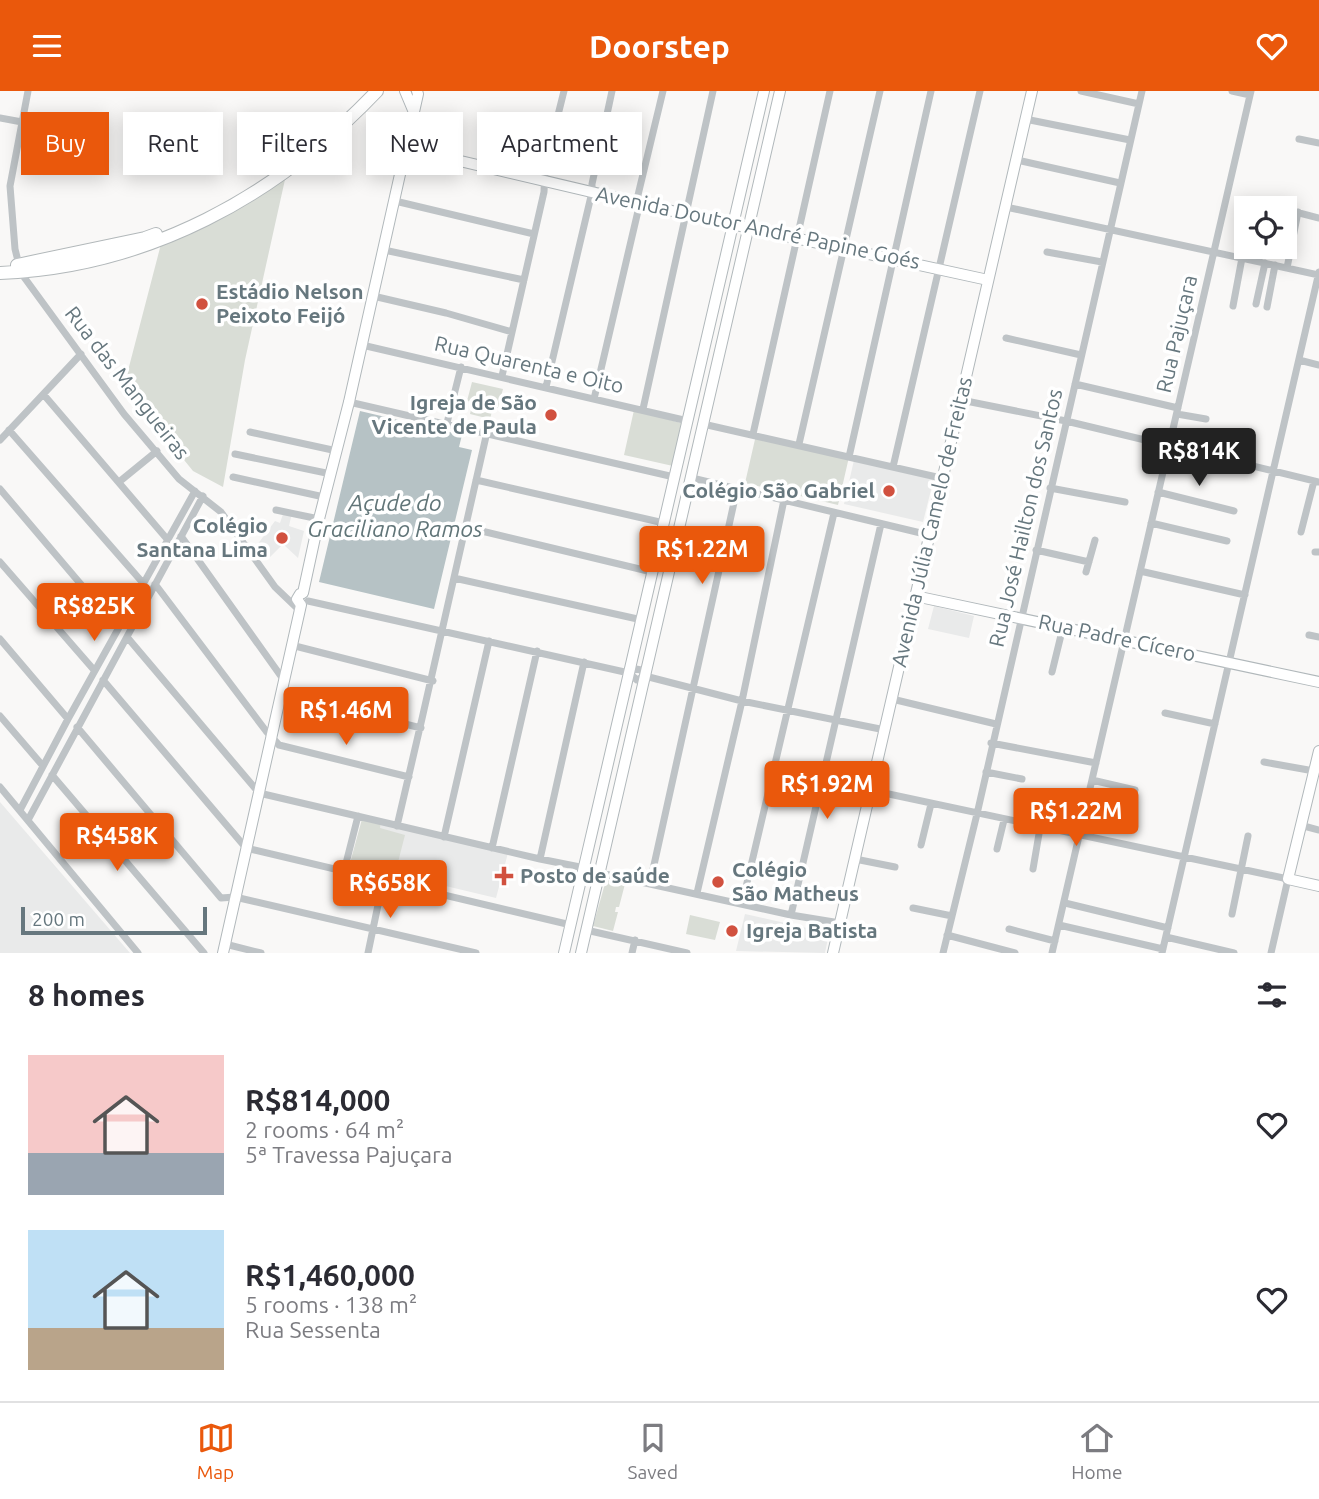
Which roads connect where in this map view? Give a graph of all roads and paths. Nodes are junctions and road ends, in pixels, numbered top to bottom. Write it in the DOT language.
graph roads {
  1 [pos="28,91"];
  2 [pos="405,91"];
  3 [pos="564,91"];
  4 [pos="612,91"];
  5 [pos="663,91"];
  6 [pos="713,91"];
  7 [pos="764,91"];
  8 [pos="780,91"];
  9 [pos="830,91"];
  10 [pos="880,91"];
  11 [pos="931,91"];
  12 [pos="980,91"];
  13 [pos="1032,91"];
  14 [pos="1081,91"];
  15 [pos="1142,91"];
  16 [pos="1233,91"];
  17 [pos="375,92"];
  18 [pos="418,92"];
  19 [pos="1250,93"];
  20 [pos="1139,104"];
  21 [pos="413,110"];
  22 [pos="24,112"];
  23 [pos="0,118"];
  24 [pos="1025,118"];
  25 [pos="21,122"];
  26 [pos="21,127"];
  27 [pos="1299,139"];
  28 [pos="1130,140"];
  29 [pos="1319,143"];
  30 [pos="1017,160"];
  31 [pos="463,162"];
  32 [pos="400,175"];
  33 [pos="545,181"];
  34 [pos="1120,183"];
  35 [pos="0,184"];
  36 [pos="9,186"];
  37 [pos="592,192"];
  38 [pos="395,201"];
  39 [pos="638,203"];
  40 [pos="1006,207"];
  41 [pos="1298,212"];
  42 [pos="685,214"];
  43 [pos="1319,218"];
  44 [pos="734,224"];
  45 [pos="750,227"];
  46 [pos="1108,229"];
  47 [pos="534,234"];
  48 [pos="798,239"];
  49 [pos="845,249"];
  50 [pos="384,250"];
  51 [pos="1047,252"];
  52 [pos="1214,252"];
  53 [pos="1234,256"];
  54 [pos="892,259"];
  55 [pos="1242,259"];
  56 [pos="1247,259"];
  57 [pos="1102,263"];
  58 [pos="1265,263"];
  59 [pos="1275,265"];
  60 [pos="0,267"];
  61 [pos="939,268"];
  62 [pos="1287,268"];
  63 [pos="19,269"];
  64 [pos="0,273"];
  65 [pos="1319,274"];
  66 [pos="524,280"];
  67 [pos="988,280"];
  68 [pos="373,296"];
  69 [pos="1256,304"];
  70 [pos="1233,306"];
  71 [pos="1267,307"];
  72 [pos="512,333"];
  73 [pos="1006,338"];
  74 [pos="362,345"];
  75 [pos="81,354"];
  76 [pos="1081,355"];
  77 [pos="1299,360"];
  78 [pos="1319,365"];
  79 [pos="461,367"];
  80 [pos="502,376"];
  81 [pos="1075,384"];
  82 [pos="547,387"];
  83 [pos="44,394"];
  84 [pos="594,399"];
  85 [pos="961,400"];
  86 [pos="349,402"];
  87 [pos="643,409"];
  88 [pos="1177,411"];
  89 [pos="1206,419"];
  90 [pos="688,421"];
  91 [pos="1066,421"];
  92 [pos="447,423"];
  93 [pos="703,424"];
  94 [pos="9,430"];
  95 [pos="250,432"];
  96 [pos="487,432"];
  97 [pos="753,434"];
  98 [pos="0,440"];
  99 [pos="799,444"];
  100 [pos="682,445"];
  101 [pos="1169,447"];
  102 [pos="697,450"];
  103 [pos="157,451"];
  104 [pos="337,451"];
  105 [pos="235,454"];
  106 [pos="849,457"];
  107 [pos="893,467"];
  108 [pos="1275,470"];
  109 [pos="331,474"];
  110 [pos="233,477"];
  111 [pos="674,477"];
  112 [pos="692,478"];
  113 [pos="942,478"];
  114 [pos="476,480"];
  115 [pos="1317,481"];
  116 [pos="120,482"];
  117 [pos="1050,488"];
  118 [pos="0,489"];
  119 [pos="737,489"];
  120 [pos="195,491"];
  121 [pos="1158,492"];
  122 [pos="203,496"];
  123 [pos="324,497"];
  124 [pos="784,500"];
  125 [pos="1125,502"];
  126 [pos="276,510"];
  127 [pos="1234,511"];
  128 [pos="834,513"];
  129 [pos="319,519"];
  130 [pos="664,523"];
  131 [pos="1151,523"];
  132 [pos="881,524"];
  133 [pos="465,527"];
  134 [pos="1301,532"];
  135 [pos="929,535"];
  136 [pos="181,536"];
  137 [pos="167,539"];
  138 [pos="1095,540"];
  139 [pos="1227,541"];
  140 [pos="1036,550"];
  141 [pos="0,562"];
  142 [pos="1089,562"];
  143 [pos="1140,571"];
  144 [pos="652,572"];
  145 [pos="1086,572"];
  146 [pos="454,577"];
  147 [pos="143,583"];
  148 [pos="155,584"];
  149 [pos="1245,595"];
  150 [pos="915,596"];
  151 [pos="303,602"];
  152 [pos="1021,618"];
  153 [pos="642,620"];
  154 [pos="1063,627"];
  155 [pos="118,628"];
  156 [pos="441,630"];
  157 [pos="1309,635"];
  158 [pos="127,637"];
  159 [pos="1319,637"];
  160 [pos="0,639"];
  161 [pos="489,641"];
  162 [pos="1125,641"];
  163 [pos="291,645"];
  164 [pos="537,651"];
  165 [pos="584,662"];
  166 [pos="1230,663"];
  167 [pos="94,670"];
  168 [pos="1052,672"];
  169 [pos="629,673"];
  170 [pos="645,676"];
  171 [pos="283,679"];
  172 [pos="103,680"];
  173 [pos="432,681"];
  174 [pos="1319,682"];
  175 [pos="694,688"];
  176 [pos="83,691"];
  177 [pos="281,693"];
  178 [pos="95,694"];
  179 [pos="892,699"];
  180 [pos="741,701"];
  181 [pos="789,710"];
  182 [pos="1165,713"];
  183 [pos="0,716"];
  184 [pos="68,719"];
  185 [pos="835,721"];
  186 [pos="996,724"];
  187 [pos="1215,724"];
  188 [pos="77,727"];
  189 [pos="421,728"];
  190 [pos="885,730"];
  191 [pos="271,737"];
  192 [pos="992,743"];
  193 [pos="1319,751"];
  194 [pos="1264,762"];
  195 [pos="1096,763"];
  196 [pos="43,766"];
  197 [pos="986,772"];
  198 [pos="52,775"];
  199 [pos="1315,776"];
  200 [pos="409,777"];
  201 [pos="1021,779"];
  202 [pos="1092,780"];
  203 [pos="0,787"];
  204 [pos="870,790"];
  205 [pos="1135,790"];
  206 [pos="259,793"];
  207 [pos="931,804"];
  208 [pos="20,810"];
  209 [pos="977,814"];
  210 [pos="358,816"];
  211 [pos="28,820"];
  212 [pos="1004,820"];
  213 [pos="1300,825"];
  214 [pos="397,827"];
  215 [pos="1040,828"];
  216 [pos="1319,830"];
  217 [pos="1080,835"];
  218 [pos="1248,836"];
  219 [pos="444,838"];
  220 [pos="921,845"];
  221 [pos="246,848"];
  222 [pos="492,848"];
  223 [pos="997,849"];
  224 [pos="540,859"];
  225 [pos="855,859"];
  226 [pos="1186,859"];
  227 [pos="895,867"];
  228 [pos="585,868"];
  229 [pos="1033,869"];
  230 [pos="1242,870"];
  231 [pos="344,871"];
  232 [pos="600,873"];
  233 [pos="1288,879"];
  234 [pos="383,881"];
  235 [pos="650,883"];
  236 [pos="1319,886"];
  237 [pos="697,893"];
  238 [pos="235,897"];
  239 [pos="579,897"];
  240 [pos="593,900"];
  241 [pos="1065,903"];
  242 [pos="742,904"];
  243 [pos="913,908"];
  244 [pos="1233,914"];
  245 [pos="791,915"];
  246 [pos="952,916"];
  247 [pos="840,923"];
  248 [pos="571,925"];
  249 [pos="1059,925"];
  250 [pos="1168,927"];
  251 [pos="1009,929"];
  252 [pos="373,930"];
  253 [pos="586,930"];
  254 [pos="947,935"];
  255 [pos="1166,937"];
  256 [pos="635,940"];
  257 [pos="1055,941"];
  258 [pos="224,949"];
  259 [pos="1163,951"];
  260 [pos="138,953"];
  261 [pos="204,953"];
  262 [pos="261,953"];
  263 [pos="368,953"];
  264 [pos="476,953"];
  265 [pos="564,953"];
  266 [pos="581,953"];
  267 [pos="632,953"];
  268 [pos="684,953"];
  269 [pos="833,953"];
  270 [pos="943,953"];
  271 [pos="1015,953"];
  272 [pos="1052,953"];
  273 [pos="1234,953"];
  274 [pos="1271,953"];
  1 -- 22 [label="street"];
  2 -- 21 [label="street"];
  3 -- 33 [label="street"];
  4 -- 37 [label="street"];
  5 -- 39 [label="street"];
  6 -- 42 [label="street"];
  7 -- 44 [label="street"];
  8 -- 45 [label="street"];
  9 -- 48 [label="street"];
  10 -- 49 [label="street"];
  11 -- 54 [label="street"];
  12 -- 61 [label="street"];
  13 -- 24 [label="street, Avenida Júlia Camelo de Freitas"];
  14 -- 20 [label="street"];
  15 -- 20 [label="street, Rua José Hailton dos Santos"];
  16 -- 19 [label="street"];
  17 -- 63 [label="main road"];
  18 -- 21 [label="street"];
  19 -- 52 [label="street, Rua Pajuçara"];
  20 -- 28 [label="street, Rua José Hailton dos Santos"];
  23 -- 25 [label="street"];
  24 -- 28 [label="street"];
  24 -- 30 [label="street, Avenida Júlia Camelo de Freitas"];
  26 -- 36 [label="street"];
  27 -- 29 [label="street"];
  28 -- 34 [label="street, Rua José Hailton dos Santos"];
  30 -- 34 [label="street"];
  30 -- 40 [label="street, Avenida Júlia Camelo de Freitas"];
  31 -- 33 [label="street, Avenida Doutor André Papine Goés"];
  32 -- 38 [label="street"];
  33 -- 37 [label="street, Avenida Doutor André Papine Goés"];
  33 -- 47 [label="street"];
  34 -- 46 [label="street, Rua José Hailton dos Santos"];
  35 -- 36 [label="street"];
  36 -- 63 [label="street"];
  37 -- 39 [label="street, Avenida Doutor André Papine Goés"];
  37 -- 82 [label="street"];
  38 -- 47 [label="street"];
  38 -- 50 [label="street"];
  39 -- 42 [label="street, Avenida Doutor André Papine Goés"];
  39 -- 84 [label="street"];
  40 -- 46 [label="street"];
  40 -- 67 [label="street, Avenida Júlia Camelo de Freitas"];
  41 -- 43 [label="street"];
  41 -- 62 [label="street"];
  42 -- 44 [label="street, Avenida Doutor André Papine Goés"];
  42 -- 87 [label="street"];
  44 -- 45 [label="street, Avenida Doutor André Papine Goés"];
  44 -- 90 [label="street"];
  45 -- 48 [label="street, Avenida Doutor André Papine Goés"];
  45 -- 93 [label="street"];
  46 -- 52 [label="street"];
  46 -- 57 [label="street, Rua José Hailton dos Santos"];
  47 -- 66 [label="street"];
  48 -- 49 [label="street, Avenida Doutor André Papine Goés"];
  48 -- 97 [label="street"];
  49 -- 54 [label="street, Avenida Doutor André Papine Goés"];
  49 -- 99 [label="street"];
  50 -- 66 [label="street"];
  50 -- 68 [label="street"];
  51 -- 57 [label="street"];
  52 -- 53 [label="street"];
  52 -- 88 [label="street, Rua Pajuçara"];
  54 -- 61 [label="street, Avenida Doutor André Papine Goés"];
  54 -- 106 [label="street"];
  55 -- 70 [label="street"];
  56 -- 58 [label="street"];
  57 -- 76 [label="street, Rua José Hailton dos Santos"];
  58 -- 59 [label="street"];
  58 -- 69 [label="street"];
  59 -- 62 [label="street"];
  59 -- 71 [label="street"];
  60 -- 63 [label="main road"];
  61 -- 67 [label="street, Avenida Doutor André Papine Goés"];
  61 -- 107 [label="street"];
  62 -- 65 [label="street"];
  63 -- 64 [label="main road"];
  63 -- 75 [label="street, Rua das Mangueiras"];
  65 -- 77 [label="street"];
  66 -- 72 [label="street"];
  67 -- 85 [label="street, Avenida Júlia Camelo de Freitas"];
  68 -- 72 [label="street"];
  68 -- 74 [label="street"];
  72 -- 80 [label="street"];
  73 -- 76 [label="street"];
  74 -- 79 [label="street, Rua Quarenta e Oito"];
  74 -- 86 [label="street"];
  75 -- 83 [label="street"];
  75 -- 103 [label="street, Rua das Mangueiras"];
  76 -- 81 [label="street, Rua José Hailton dos Santos"];
  77 -- 78 [label="street"];
  77 -- 108 [label="street"];
  79 -- 80 [label="street, Rua Quarenta e Oito"];
  79 -- 92 [label="street"];
  80 -- 82 [label="street, Rua Quarenta e Oito"];
  81 -- 88 [label="street"];
  81 -- 91 [label="street, Rua José Hailton dos Santos"];
  82 -- 84 [label="street, Rua Quarenta e Oito"];
  83 -- 94 [label="street"];
  83 -- 116 [label="street"];
  84 -- 87 [label="street, Rua Quarenta e Oito"];
  85 -- 91 [label="street"];
  85 -- 113 [label="street, Avenida Júlia Camelo de Freitas"];
  86 -- 92 [label="street"];
  86 -- 104 [label="street"];
  87 -- 90 [label="street, Rua Quarenta e Oito"];
  88 -- 89 [label="street"];
  88 -- 101 [label="street, Rua Pajuçara"];
  90 -- 100 [label="street"];
  91 -- 101 [label="street"];
  91 -- 117 [label="street, Rua José Hailton dos Santos"];
  92 -- 96 [label="street"];
  93 -- 97 [label="street"];
  93 -- 102 [label="street"];
  94 -- 98 [label="street"];
  94 -- 147 [label="street"];
  95 -- 104 [label="street"];
  96 -- 111 [label="street"];
  96 -- 114 [label="street"];
  97 -- 99 [label="street"];
  99 -- 106 [label="street"];
  100 -- 102 [label="street"];
  100 -- 111 [label="street"];
  101 -- 108 [label="street"];
  101 -- 121 [label="street, Rua Pajuçara"];
  102 -- 112 [label="street"];
  103 -- 116 [label="street"];
  103 -- 120 [label="street, Rua das Mangueiras"];
  104 -- 109 [label="street"];
  105 -- 109 [label="street"];
  106 -- 107 [label="street"];
  107 -- 113 [label="street"];
  108 -- 115 [label="street"];
  108 -- 149 [label="street"];
  109 -- 123 [label="street"];
  110 -- 123 [label="street"];
  111 -- 130 [label="street"];
  112 -- 119 [label="street"];
  112 -- 170 [label="street"];
  113 -- 135 [label="street, Avenida Júlia Camelo de Freitas"];
  114 -- 130 [label="street"];
  114 -- 133 [label="street"];
  115 -- 134 [label="street"];
  116 -- 137 [label="street"];
  117 -- 125 [label="street"];
  117 -- 140 [label="street, Rua José Hailton dos Santos"];
  118 -- 155 [label="street"];
  119 -- 124 [label="street"];
  119 -- 175 [label="street"];
  120 -- 122 [label="street, Rua das Mangueiras"];
  120 -- 137 [label="street"];
  121 -- 127 [label="street"];
  121 -- 131 [label="street, Rua Pajuçara"];
  122 -- 136 [label="street"];
  122 -- 151 [label="street, Rua das Mangueiras"];
  123 -- 129 [label="street"];
  124 -- 128 [label="street"];
  124 -- 180 [label="street"];
  126 -- 129 [label="street"];
  128 -- 132 [label="street"];
  128 -- 181 [label="street"];
  129 -- 151 [label="street"];
  130 -- 144 [label="street"];
  131 -- 139 [label="street"];
  131 -- 143 [label="street, Rua Pajuçara"];
  132 -- 135 [label="street"];
  132 -- 185 [label="street"];
  133 -- 144 [label="street"];
  133 -- 146 [label="street"];
  135 -- 150 [label="street, Avenida Júlia Camelo de Freitas"];
  136 -- 148 [label="street"];
  136 -- 171 [label="street"];
  137 -- 147 [label="street"];
  138 -- 142 [label="street"];
  140 -- 142 [label="street"];
  140 -- 152 [label="street, Rua José Hailton dos Santos"];
  141 -- 167 [label="street"];
  142 -- 145 [label="street"];
  143 -- 149 [label="street"];
  143 -- 162 [label="street, Rua Pajuçara"];
  144 -- 153 [label="street"];
  146 -- 153 [label="street"];
  146 -- 156 [label="street"];
  147 -- 155 [label="street"];
  148 -- 158 [label="street"];
  148 -- 191 [label="street"];
  149 -- 166 [label="street"];
  150 -- 152 [label="street, Rua Padre Cícero"];
  150 -- 179 [label="street, Avenida Júlia Camelo de Freitas"];
  151 -- 156 [label="street"];
  151 -- 163 [label="street"];
  152 -- 154 [label="street, Rua Padre Cícero"];
  152 -- 186 [label="street, Rua José Hailton dos Santos"];
  153 -- 169 [label="street"];
  154 -- 162 [label="street, Rua Padre Cícero"];
  154 -- 168 [label="street"];
  155 -- 167 [label="street"];
  156 -- 161 [label="street"];
  156 -- 173 [label="street"];
  157 -- 159 [label="street"];
  158 -- 172 [label="street"];
  158 -- 206 [label="street"];
  160 -- 184 [label="street"];
  161 -- 164 [label="street"];
  161 -- 219 [label="street"];
  162 -- 166 [label="street, Rua Padre Cícero"];
  162 -- 195 [label="street, Rua Pajuçara"];
  163 -- 171 [label="street"];
  163 -- 173 [label="street"];
  164 -- 165 [label="street"];
  164 -- 222 [label="street"];
  165 -- 169 [label="street"];
  165 -- 224 [label="street"];
  166 -- 174 [label="street, Rua Padre Cícero"];
  166 -- 187 [label="street"];
  167 -- 176 [label="street"];
  169 -- 170 [label="street"];
  169 -- 228 [label="street"];
  170 -- 175 [label="street"];
  170 -- 232 [label="street"];
  171 -- 177 [label="street"];
  172 -- 178 [label="street"];
  172 -- 221 [label="street"];
  173 -- 189 [label="street"];
  175 -- 180 [label="street"];
  175 -- 235 [label="street"];
  176 -- 178 [label="street"];
  176 -- 184 [label="street"];
  177 -- 189 [label="street"];
  177 -- 191 [label="street"];
  178 -- 188 [label="street"];
  179 -- 186 [label="street"];
  179 -- 190 [label="street, Avenida Júlia Camelo de Freitas"];
  180 -- 181 [label="street"];
  180 -- 237 [label="street"];
  181 -- 185 [label="street"];
  181 -- 242 [label="street"];
  182 -- 187 [label="street"];
  183 -- 196 [label="street"];
  184 -- 196 [label="street"];
  185 -- 190 [label="street"];
  185 -- 245 [label="street"];
  186 -- 192 [label="street, Rua José Hailton dos Santos"];
  187 -- 226 [label="street"];
  188 -- 198 [label="street"];
  188 -- 238 [label="street"];
  189 -- 200 [label="street"];
  190 -- 204 [label="street, Avenida Júlia Camelo de Freitas"];
  191 -- 200 [label="street"];
  191 -- 206 [label="street"];
  192 -- 195 [label="street"];
  192 -- 197 [label="street, Rua José Hailton dos Santos"];
  193 -- 199 [label="street"];
  194 -- 199 [label="street"];
  195 -- 202 [label="street, Rua Pajuçara"];
  196 -- 208 [label="street"];
  197 -- 201 [label="street"];
  197 -- 209 [label="street, Rua José Hailton dos Santos"];
  198 -- 211 [label="street"];
  198 -- 261 [label="street"];
  199 -- 213 [label="street"];
  200 -- 214 [label="street"];
  202 -- 205 [label="street"];
  202 -- 217 [label="street, Rua Pajuçara"];
  203 -- 208 [label="street"];
  204 -- 207 [label="street"];
  204 -- 225 [label="street, Avenida Júlia Camelo de Freitas"];
  206 -- 210 [label="street"];
  206 -- 221 [label="street"];
  207 -- 209 [label="street"];
  207 -- 220 [label="street"];
  208 -- 211 [label="street"];
  209 -- 212 [label="street"];
  209 -- 246 [label="street, Rua José Hailton dos Santos"];
  210 -- 214 [label="street"];
  210 -- 231 [label="street"];
  211 -- 260 [label="street"];
  212 -- 215 [label="street"];
  212 -- 223 [label="street"];
  213 -- 216 [label="street"];
  213 -- 233 [label="street"];
  214 -- 219 [label="street"];
  215 -- 217 [label="street"];
  215 -- 229 [label="street"];
  217 -- 226 [label="street"];
  217 -- 241 [label="street, Rua Pajuçara"];
  218 -- 230 [label="street"];
  219 -- 222 [label="street"];
  221 -- 231 [label="street"];
  221 -- 238 [label="street"];
  222 -- 224 [label="street"];
  224 -- 228 [label="street"];
  225 -- 227 [label="street"];
  225 -- 247 [label="street, Avenida Júlia Camelo de Freitas"];
  226 -- 230 [label="street"];
  226 -- 250 [label="street"];
  228 -- 239 [label="street"];
  230 -- 233 [label="street"];
  230 -- 244 [label="street"];
  231 -- 234 [label="street"];
  232 -- 235 [label="street"];
  232 -- 240 [label="street"];
  233 -- 236 [label="street"];
  233 -- 274 [label="street"];
  234 -- 248 [label="street"];
  234 -- 252 [label="street"];
  235 -- 237 [label="street"];
  237 -- 242 [label="street"];
  238 -- 252 [label="street"];
  238 -- 258 [label="street"];
  239 -- 240 [label="street"];
  239 -- 248 [label="street"];
  240 -- 253 [label="street"];
  241 -- 249 [label="street, Rua Pajuçara"];
  241 -- 250 [label="street"];
  242 -- 245 [label="street"];
  243 -- 246 [label="street"];
  245 -- 247 [label="street"];
  246 -- 254 [label="street, Rua José Hailton dos Santos"];
  247 -- 269 [label="street, Avenida Júlia Camelo de Freitas"];
  248 -- 265 [label="street"];
  249 -- 257 [label="street, Rua Pajuçara"];
  249 -- 259 [label="street"];
  250 -- 255 [label="street"];
  251 -- 257 [label="street"];
  252 -- 263 [label="street"];
  252 -- 264 [label="street"];
  253 -- 256 [label="street"];
  253 -- 266 [label="street"];
  254 -- 270 [label="street, Rua José Hailton dos Santos"];
  254 -- 271 [label="street"];
  255 -- 259 [label="street"];
  255 -- 273 [label="street"];
  256 -- 267 [label="street"];
  256 -- 268 [label="street"];
  257 -- 272 [label="street, Rua Pajuçara"];
  258 -- 262 [label="street"];
}
